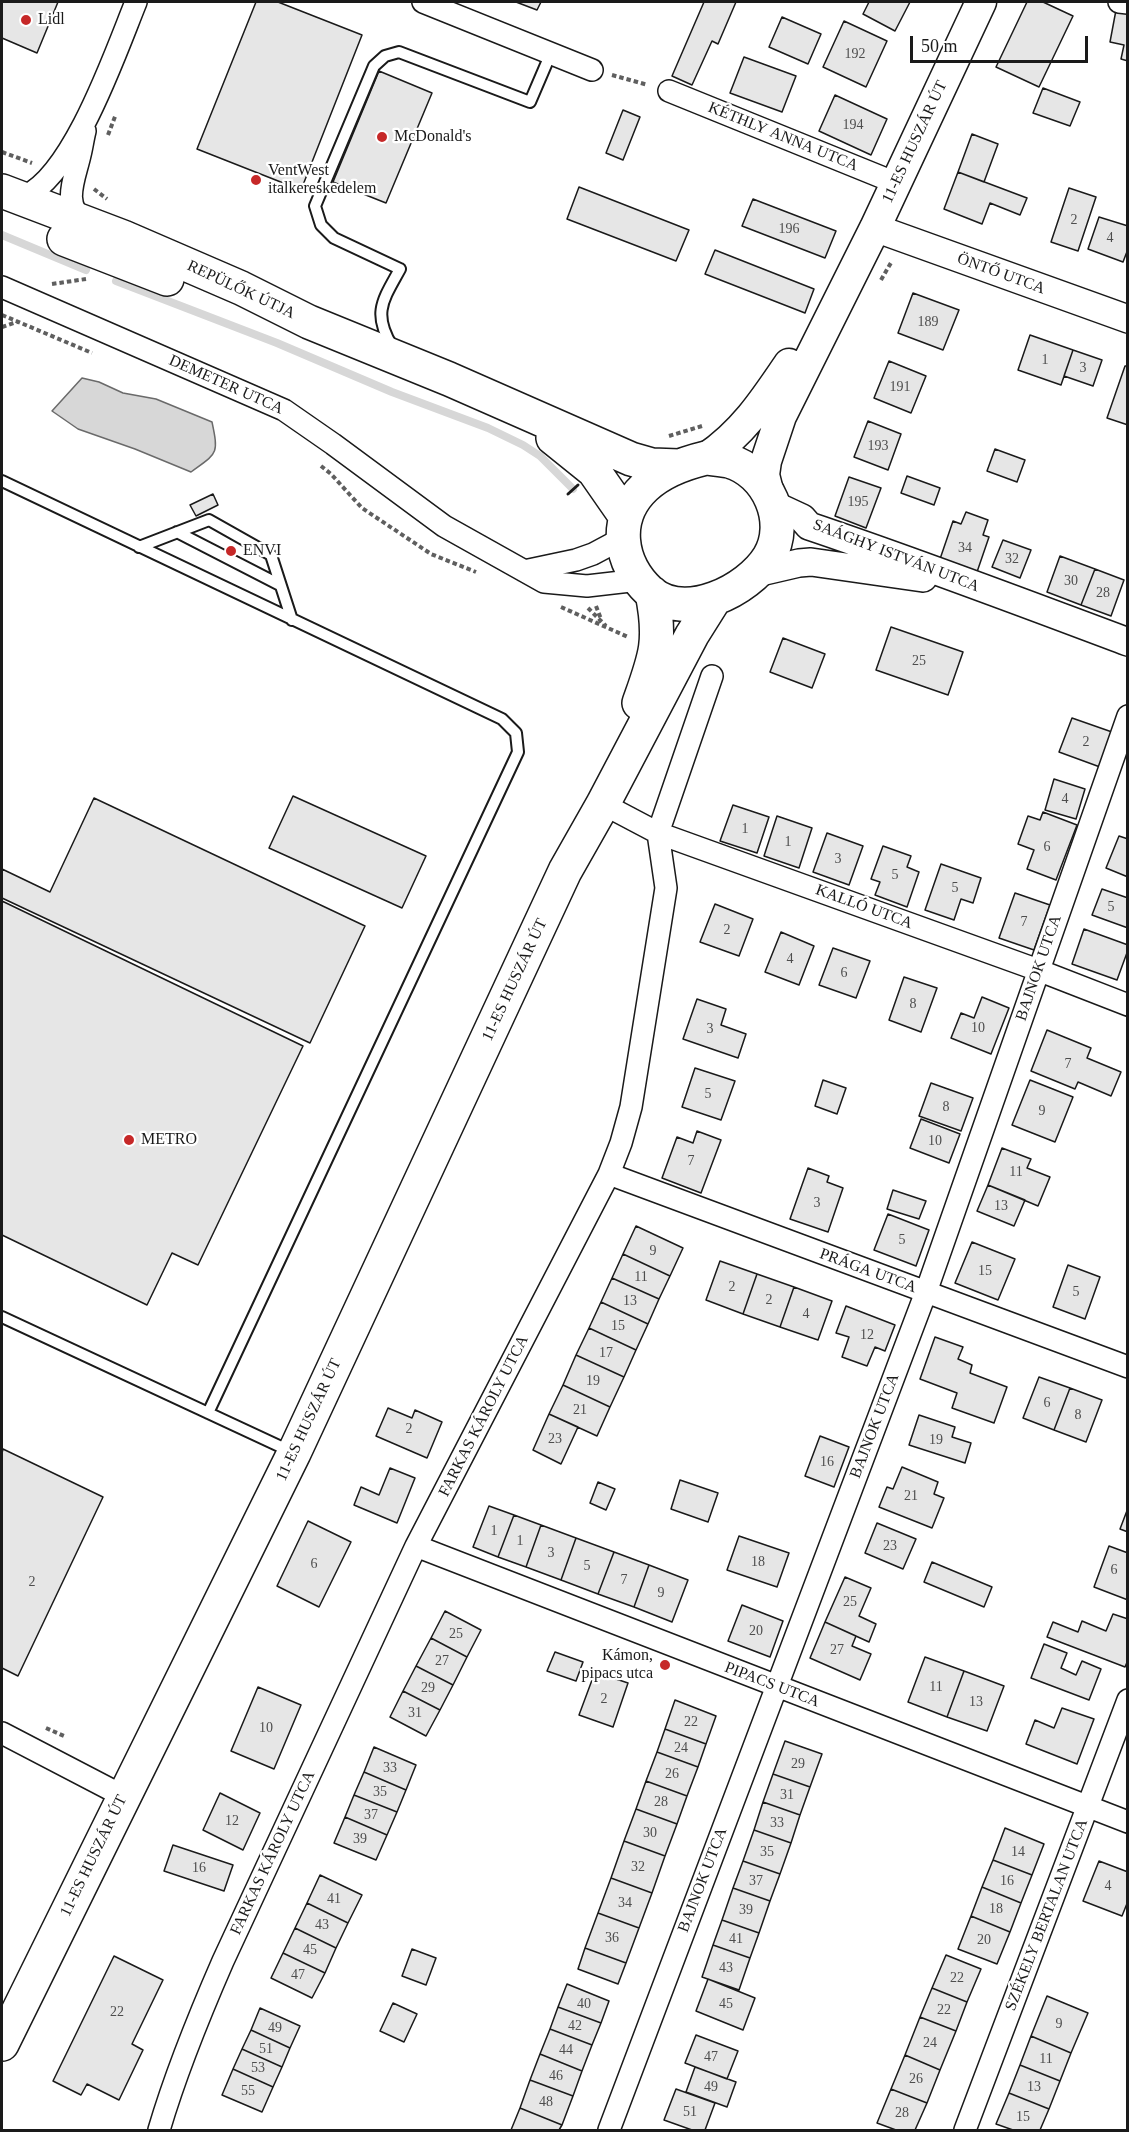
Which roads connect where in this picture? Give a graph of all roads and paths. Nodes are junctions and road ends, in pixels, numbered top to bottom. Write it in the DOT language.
graph roads {
  1 [pos="136,2"];
  2 [pos="423,2"];
  3 [pos="981,2"];
  4 [pos="1119,2"];
  5 [pos="1128,3"];
  6 [pos="551,53"];
  7 [pos="592,70"];
  8 [pos="669,91"];
  9 [pos="88,117"];
  10 [pos="896,183"];
  11 [pos="2,199"];
  12 [pos="99,229"];
  13 [pos="869,238"];
  14 [pos="2,287"];
  15 [pos="2,315"];
  16 [pos="1128,319"];
  17 [pos="18,322"];
  18 [pos="309,322"];
  19 [pos="2,327"];
  20 [pos="100,357"];
  21 [pos="400,359"];
  22 [pos="497,399"];
  23 [pos="313,459"];
  24 [pos="693,462"];
  25 [pos="2,481"];
  26 [pos="771,498"];
  27 [pos="624,528"];
  28 [pos="177,532"];
  29 [pos="139,547"];
  30 [pos="524,572"];
  31 [pos="756,573"];
  32 [pos="486,576"];
  33 [pos="280,585"];
  34 [pos="645,586"];
  35 [pos="986,590"];
  36 [pos="714,600"];
  37 [pos="551,603"];
  38 [pos="601,619"];
  39 [pos="292,620"];
  40 [pos="607,627"];
  41 [pos="633,639"];
  42 [pos="1128,642"];
  43 [pos="712,676"];
  44 [pos="1128,716"];
  45 [pos="606,799"];
  46 [pos="658,833"];
  47 [pos="1038,970"];
  48 [pos="1128,1005"];
  49 [pos="609,1174"];
  50 [pos="926,1292"];
  51 [pos="2,1317"];
  52 [pos="1128,1367"];
  53 [pos="208,1413"];
  54 [pos="294,1453"];
  55 [pos="416,1546"];
  56 [pos="776,1686"];
  57 [pos="1128,1700"];
  58 [pos="2,1733"];
  59 [pos="123,1796"];
  60 [pos="1087,1808"];
  61 [pos="1128,1822"];
  62 [pos="2,2044"];
  63 [pos="159,2130"];
  64 [pos="609,2130"];
  65 [pos="966,2130"];
  1 -- 9 [label="street"];
  2 -- 6 [label="street"];
  3 -- 10 [label="main road, 11-ES HUSZÁR ÚT"];
  4 -- 5 [label="street"];
  6 -- 7 [label="street"];
  6 -- 21 [label="lane"];
  7 -- 8 [label="path"];
  8 -- 10 [label="street, KÉTHLY ANNA UTCA"];
  9 -- 11 [label="street"];
  9 -- 12 [label="street"];
  10 -- 13 [label="main road, 11-ES HUSZÁR ÚT"];
  11 -- 12 [label="main road, REPÜLŐK ÚTJA"];
  11 -- 18 [label="main road, REPÜLŐK ÚTJA"];
  12 -- 18 [label="main road, REPÜLŐK ÚTJA"];
  13 -- 16 [label="street, ÖNTŐ UTCA"];
  13 -- 24 [label="main road, 11-ES HUSZÁR ÚT"];
  13 -- 26 [label="main road, 11-ES HUSZÁR ÚT"];
  14 -- 30 [label="street, DEMETER UTCA"];
  15 -- 17 [label="path"];
  17 -- 19 [label="path"];
  17 -- 20 [label="path"];
  18 -- 21 [label="main road"];
  21 -- 22 [label="main road"];
  22 -- 24 [label="main road"];
  22 -- 27 [label="main road"];
  23 -- 32 [label="path"];
  24 -- 26 [label="main road"];
  24 -- 27 [label="main road"];
  25 -- 29 [label="lane"];
  26 -- 31 [label="main road"];
  26 -- 35 [label="street, SAÁGHY ISTVÁN UTCA"];
  27 -- 30 [label="street"];
  27 -- 34 [label="main road"];
  28 -- 29 [label="lane"];
  28 -- 33 [label="lane"];
  28 -- 33 [label="lane"];
  29 -- 39 [label="lane"];
  30 -- 34 [label="street, DEMETER UTCA"];
  31 -- 35 [label="street, SAÁGHY ISTVÁN UTCA"];
  31 -- 36 [label="main road"];
  33 -- 39 [label="lane"];
  34 -- 36 [label="main road"];
  34 -- 45 [label="main road"];
  35 -- 42 [label="street, SAÁGHY ISTVÁN UTCA"];
  36 -- 45 [label="main road"];
  37 -- 40 [label="path"];
  38 -- 40 [label="path"];
  39 -- 53 [label="lane"];
  40 -- 41 [label="path"];
  43 -- 46 [label="street, FARKAS KÁROLY UTCA"];
  44 -- 47 [label="street, BAJNOK UTCA"];
  45 -- 46 [label="street, KALLÓ UTCA"];
  45 -- 54 [label="main road, 11-ES HUSZÁR ÚT"];
  46 -- 47 [label="street, KALLÓ UTCA"];
  46 -- 49 [label="street, FARKAS KÁROLY UTCA"];
  47 -- 48 [label="street, KALLÓ UTCA"];
  47 -- 50 [label="street, BAJNOK UTCA"];
  49 -- 50 [label="street, PRÁGA UTCA"];
  49 -- 55 [label="street, FARKAS KÁROLY UTCA"];
  50 -- 52 [label="street, PRÁGA UTCA"];
  50 -- 56 [label="street, BAJNOK UTCA"];
  51 -- 53 [label="lane"];
  53 -- 54 [label="lane"];
  54 -- 59 [label="main road, 11-ES HUSZÁR ÚT"];
  55 -- 56 [label="street, PIPACS UTCA"];
  55 -- 63 [label="street, FARKAS KÁROLY UTCA"];
  56 -- 60 [label="street, PIPACS UTCA"];
  56 -- 64 [label="street, BAJNOK UTCA"];
  57 -- 60 [label="street, SZÉKELY BERTALAN UTCA"];
  58 -- 59 [label="street"];
  59 -- 62 [label="main road, 11-ES HUSZÁR ÚT"];
  60 -- 61 [label="street, PIPACS UTCA"];
  60 -- 65 [label="street, SZÉKELY BERTALAN UTCA"];
}
